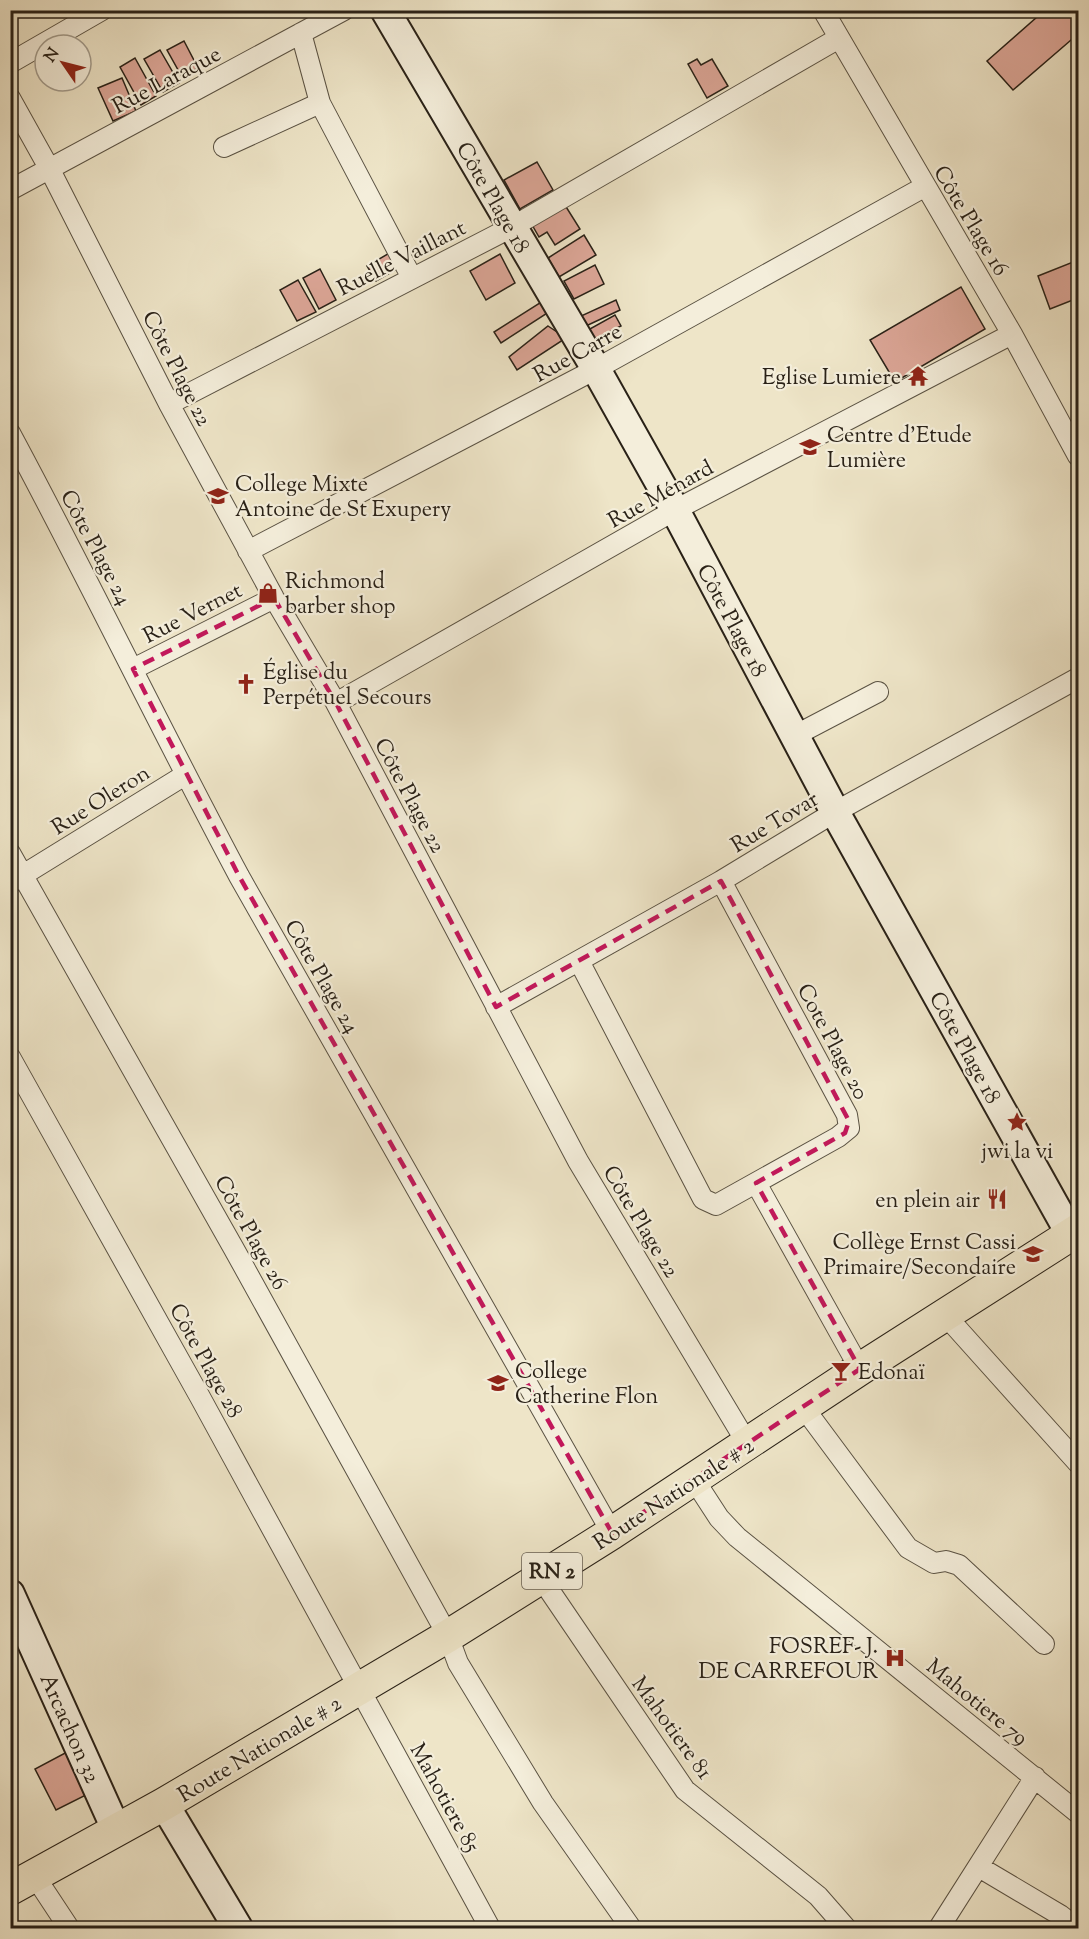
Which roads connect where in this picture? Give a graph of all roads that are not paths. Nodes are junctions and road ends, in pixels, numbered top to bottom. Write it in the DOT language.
graph roads {
  1 [pos="102,10"];
  2 [pos="344,10"];
  3 [pos="385,10"];
  4 [pos="823,10"];
  5 [pos="301,33"];
  6 [pos="839,38"];
  7 [pos="10,63"];
  8 [pos="10,98"];
  9 [pos="320,103"];
  10 [pos="224,147"];
  11 [pos="49,168"];
  12 [pos="924,187"];
  13 [pos="10,190"];
  14 [pos="512,227"];
  15 [pos="412,278"];
  16 [pos="1012,334"];
  17 [pos="596,369"];
  18 [pos="169,404"];
  19 [pos="10,433"];
  20 [pos="1078,456"];
  21 [pos="675,510"];
  22 [pos="248,551"];
  23 [pos="274,598"];
  24 [pos="132,669"];
  25 [pos="1078,678"];
  26 [pos="878,692"];
  27 [pos="336,703"];
  28 [pos="794,736"];
  29 [pos="185,775"];
  30 [pos="835,812"];
  31 [pos="10,853"];
  32 [pos="17,879"];
  33 [pos="721,881"];
  34 [pos="579,961"];
  35 [pos="496,1008"];
  36 [pos="10,1057"];
  37 [pos="756,1183"];
  38 [pos="1075,1233"];
  39 [pos="946,1316"];
  40 [pos="860,1369"];
  41 [pos="804,1408"];
  42 [pos="747,1443"];
  43 [pos="1078,1463"];
  44 [pos="693,1478"];
  45 [pos="612,1533"];
  46 [pos="541,1578"];
  47 [pos="10,1594"];
  48 [pos="448,1636"];
  49 [pos="1044,1644"];
  50 [pos="359,1688"];
  51 [pos="1035,1777"];
  52 [pos="164,1804"];
  53 [pos="1078,1813"];
  54 [pos="116,1829"];
  55 [pos="979,1867"];
  56 [pos="22,1882"];
  57 [pos="69,1929"];
  58 [pos="238,1929"];
  59 [pos="490,1929"];
  60 [pos="631,1929"];
  61 [pos="846,1929"];
  62 [pos="939,1929"];
  63 [pos="1077,1929"];
  1 -- 7 [label="street"];
  2 -- 5 [label="street, Rue Laraque"];
  3 -- 14 [label="street, Côte Plage 18"];
  4 -- 6 [label="street, Côte Plage 16"];
  5 -- 9 [label="street"];
  5 -- 11 [label="street, Rue Laraque"];
  6 -- 12 [label="street, Côte Plage 16"];
  6 -- 14 [label="street, Ruelle Vaillant"];
  8 -- 11 [label="street, Côte Plage 22"];
  9 -- 10 [label="street"];
  9 -- 15 [label="street"];
  11 -- 13 [label="street, Rue Laraque"];
  11 -- 18 [label="street, Côte Plage 22"];
  12 -- 16 [label="street, Côte Plage 16"];
  12 -- 17 [label="street, Rue Carre"];
  14 -- 15 [label="street, Ruelle Vaillant"];
  14 -- 17 [label="street, Côte Plage 18"];
  15 -- 18 [label="street, Ruelle Vaillant"];
  16 -- 20 [label="street, Côte Plage 16"];
  16 -- 21 [label="street, Rue Ménard"];
  17 -- 21 [label="street, Côte Plage 18"];
  17 -- 22 [label="street, Rue Carre"];
  18 -- 22 [label="street, Côte Plage 22"];
  19 -- 24 [label="street, Côte Plage 24"];
  21 -- 27 [label="street, Rue Ménard"];
  21 -- 28 [label="street, Côte Plage 18"];
  22 -- 23 [label="street, Côte Plage 22"];
  23 -- 24 [label="street, Rue Vernet"];
  23 -- 27 [label="street, Côte Plage 22"];
  24 -- 29 [label="street, Côte Plage 24"];
  25 -- 30 [label="street, Rue Tovar"];
  26 -- 28 [label="street"];
  27 -- 35 [label="street, Côte Plage 22"];
  28 -- 30 [label="street, Côte Plage 18"];
  29 -- 32 [label="street, Rue Oleron"];
  29 -- 45 [label="street, Côte Plage 24"];
  30 -- 33 [label="street, Rue Tovar"];
  30 -- 38 [label="street, Côte Plage 18"];
  31 -- 32 [label="street, Côte Plage 26"];
  32 -- 48 [label="street, Côte Plage 26"];
  33 -- 34 [label="street, Rue Tovar"];
  33 -- 37 [label="street, Cote Plage 20"];
  34 -- 35 [label="street, Rue Tovar"];
  34 -- 37 [label="street, Cote Plage 20"];
  35 -- 42 [label="street, Côte Plage 22"];
  36 -- 50 [label="street, Côte Plage 28"];
  37 -- 40 [label="street"];
  38 -- 39 [label="main road, Route Nationale # 2 / RN 2"];
  39 -- 40 [label="main road, Route Nationale # 2 / RN 2"];
  39 -- 43 [label="street"];
  40 -- 41 [label="main road, Route Nationale # 2 / RN 2"];
  41 -- 42 [label="main road, Route Nationale # 2 / RN 2"];
  41 -- 49 [label="street"];
  42 -- 44 [label="main road, Route Nationale # 2 / RN 2"];
  44 -- 45 [label="main road, Route Nationale # 2 / RN 2"];
  44 -- 51 [label="street, Mahotiere 79"];
  45 -- 46 [label="main road, Route Nationale # 2 / RN 2"];
  46 -- 48 [label="main road, Route Nationale # 2 / RN 2"];
  46 -- 61 [label="street, Mahotiere 81"];
  47 -- 54 [label="street, Arcachon 32"];
  48 -- 50 [label="main road, Route Nationale # 2 / RN 2"];
  48 -- 60 [label="street, Côte Plage 26"];
  50 -- 52 [label="main road, Route Nationale # 2 / RN 2"];
  50 -- 59 [label="street, Mahotiere 85"];
  51 -- 53 [label="street, Mahotiere 79"];
  51 -- 55 [label="street"];
  52 -- 54 [label="main road, Route Nationale # 2 / RN 2"];
  52 -- 58 [label="street"];
  54 -- 56 [label="main road, Route Nationale # 2 / RN 2"];
  55 -- 62 [label="street"];
  55 -- 63 [label="street"];
  56 -- 57 [label="street"];
}
